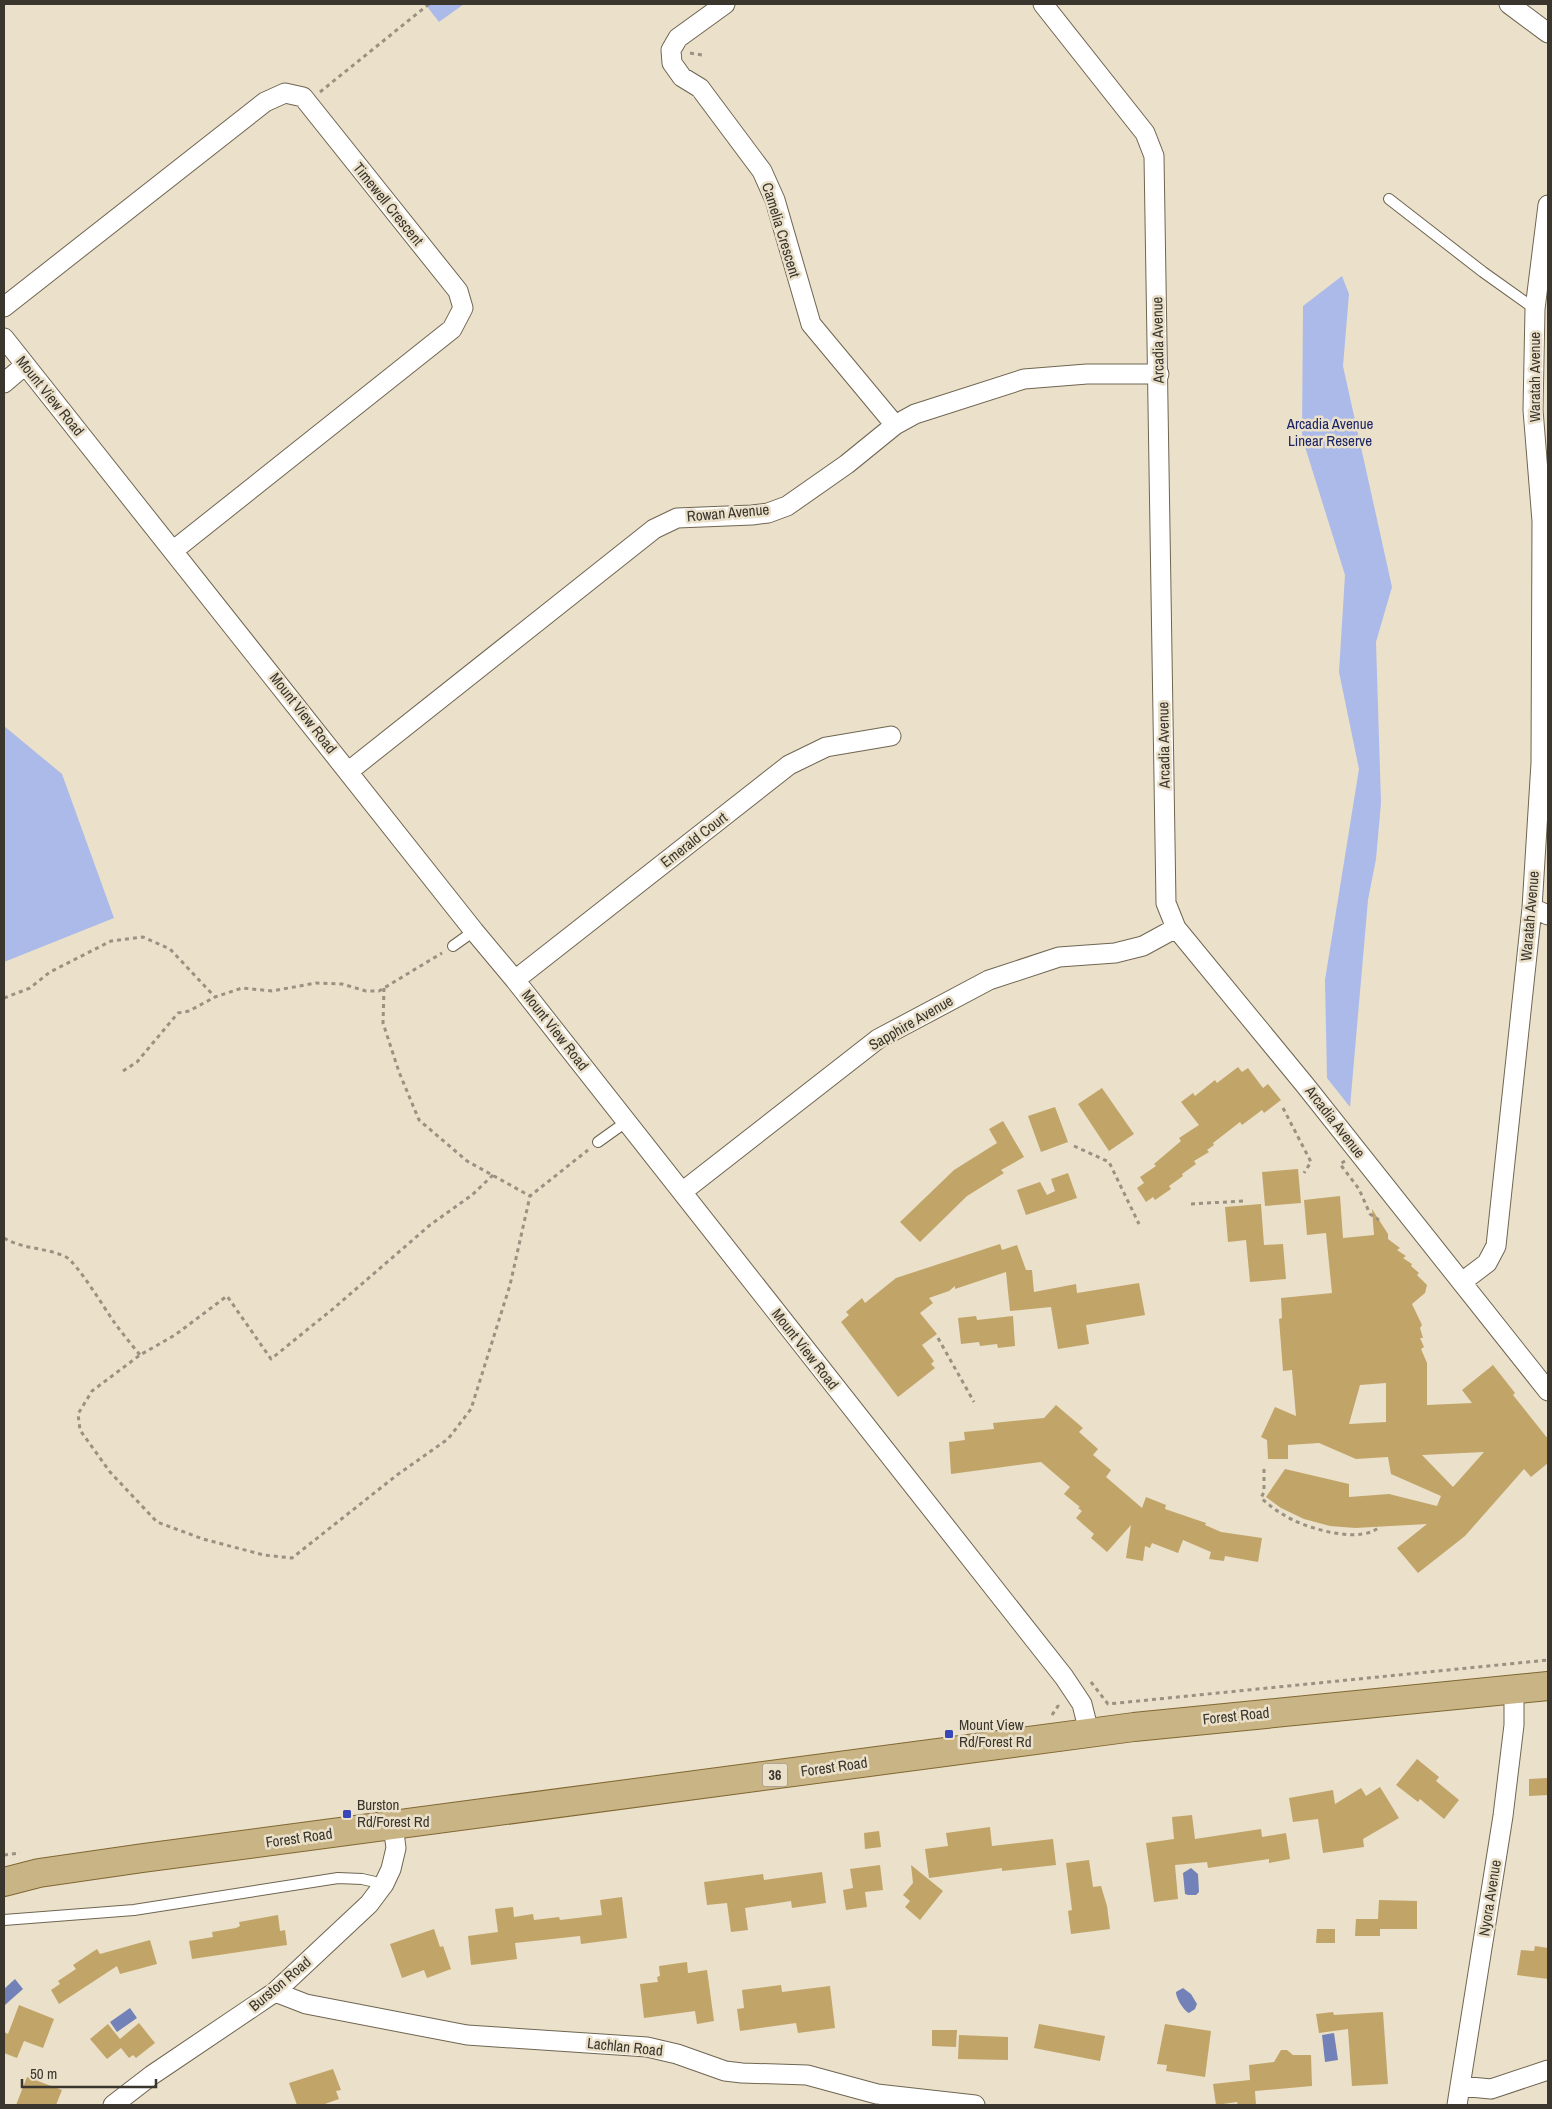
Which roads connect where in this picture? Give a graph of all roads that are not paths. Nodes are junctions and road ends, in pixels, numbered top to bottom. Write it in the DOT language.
graph roads {
  1 [pos="726,4"];
  2 [pos="1043,4"];
  3 [pos="1509,4"];
  4 [pos="1548,33"];
  5 [pos="1389,199"];
  6 [pos="1548,205"];
  7 [pos="4,307"];
  8 [pos="1535,309"];
  9 [pos="4,338"];
  10 [pos="25,365"];
  11 [pos="1159,374"];
  12 [pos="4,382"];
  13 [pos="895,425"];
  14 [pos="1545,521"];
  15 [pos="174,550"];
  16 [pos="891,736"];
  17 [pos="349,771"];
  18 [pos="1540,911"];
  19 [pos="1176,928"];
  20 [pos="474,931"];
  21 [pos="453,946"];
  22 [pos="515,980"];
  23 [pos="626,1122"];
  24 [pos="598,1142"];
  25 [pos="682,1192"];
  26 [pos="1462,1282"];
  27 [pos="1548,1391"];
  28 [pos="1548,1686"];
  29 [pos="1514,1689"];
  30 [pos="1089,1732"];
  31 [pos="393,1826"];
  32 [pos="4,1882"];
  33 [pos="384,1884"];
  34 [pos="4,1920"];
  35 [pos="275,1992"];
  36 [pos="1548,2070"];
  37 [pos="1460,2086"];
  38 [pos="113,2105"];
  39 [pos="975,2105"];
  40 [pos="1457,2105"];
  1 -- 13 [label="street, Camelia Crescent"];
  2 -- 11 [label="street, Arcadia Avenue"];
  3 -- 4 [label="street"];
  5 -- 8 [label="lane"];
  6 -- 8 [label="street, Waratah Avenue"];
  7 -- 15 [label="street, Timewell Crescent"];
  8 -- 14 [label="street, Waratah Avenue"];
  9 -- 10 [label="street, Mount View Road"];
  10 -- 12 [label="street"];
  10 -- 15 [label="street, Mount View Road"];
  11 -- 13 [label="street, Rowan Avenue"];
  11 -- 19 [label="street, Arcadia Avenue"];
  13 -- 17 [label="street, Rowan Avenue"];
  14 -- 18 [label="street, Waratah Avenue"];
  15 -- 17 [label="street, Mount View Road"];
  16 -- 22 [label="street, Emerald Court"];
  17 -- 20 [label="street, Mount View Road"];
  18 -- 26 [label="street, Waratah Avenue"];
  19 -- 25 [label="street, Sapphire Avenue"];
  19 -- 26 [label="street, Arcadia Avenue"];
  20 -- 21 [label="lane"];
  20 -- 22 [label="street, Mount View Road"];
  22 -- 23 [label="street, Mount View Road"];
  23 -- 24 [label="lane"];
  23 -- 25 [label="street, Mount View Road"];
  25 -- 30 [label="street, Mount View Road"];
  26 -- 27 [label="street, Arcadia Avenue"];
  28 -- 29 [label="main road, Forest Road / 36"];
  29 -- 30 [label="main road, Forest Road / 36"];
  29 -- 37 [label="street, Nyora Avenue"];
  30 -- 31 [label="main road, Forest Road / 36"];
  31 -- 32 [label="main road, Forest Road / 36"];
  31 -- 33 [label="street, Burston Road"];
  33 -- 34 [label="lane"];
  33 -- 35 [label="street, Burston Road"];
  35 -- 38 [label="street, Burston Road"];
  35 -- 39 [label="street, Lachlan Road"];
  36 -- 37 [label="street"];
  37 -- 40 [label="street, Nyora Avenue"];
}
